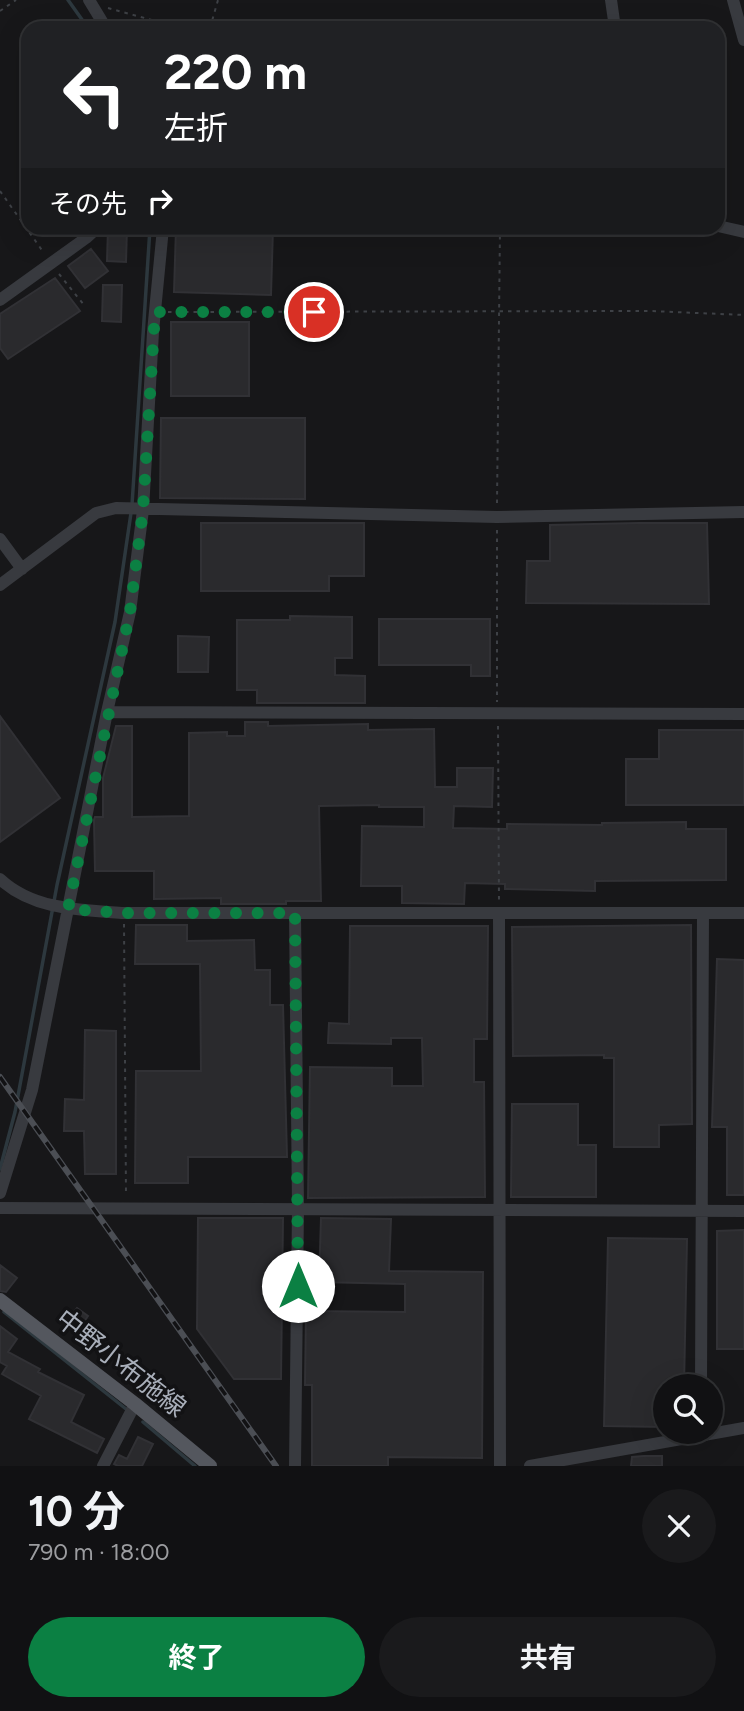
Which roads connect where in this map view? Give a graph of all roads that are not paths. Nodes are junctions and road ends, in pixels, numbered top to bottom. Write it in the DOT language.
graph roads {
  1 [pos="611,0"];
  2 [pos="733,0"];
  3 [pos="90,2"];
  4 [pos="102,21"];
  5 [pos="614,21"];
  6 [pos="744,40"];
  7 [pos="725,228"];
  8 [pos="744,233"];
  9 [pos="88,235"];
  10 [pos="162,235"];
  11 [pos="0,300"];
  12 [pos="143,510"];
  13 [pos="744,512"];
  14 [pos="0,539"];
  15 [pos="22,569"];
  16 [pos="0,585"];
  17 [pos="107,712"];
  18 [pos="744,714"];
  19 [pos="0,879"];
  20 [pos="68,909"];
  21 [pos="295,913"];
  22 [pos="499,913"];
  23 [pos="703,913"];
  24 [pos="744,913"];
  25 [pos="0,1193"];
  26 [pos="298,1208"];
  27 [pos="0,1209"];
  28 [pos="500,1209"];
  29 [pos="703,1211"];
  30 [pos="744,1211"];
  31 [pos="0,1300"];
  32 [pos="701,1374"];
  33 [pos="135,1404"];
  34 [pos="744,1428"];
  35 [pos="723,1431"];
  36 [pos="653,1443"];
  37 [pos="103,1466"];
  38 [pos="210,1466"];
  39 [pos="295,1466"];
  40 [pos="500,1466"];
  41 [pos="530,1466"];
  1 -- 5 [label="street"];
  2 -- 6 [label="street"];
  3 -- 4 [label="street"];
  7 -- 8 [label="street"];
  9 -- 11 [label="street"];
  10 -- 12 [label="street"];
  12 -- 13 [label="street"];
  12 -- 15 [label="street"];
  12 -- 17 [label="street"];
  14 -- 15 [label="street"];
  15 -- 16 [label="street"];
  17 -- 18 [label="street"];
  17 -- 20 [label="street"];
  19 -- 20 [label="street"];
  20 -- 21 [label="street"];
  20 -- 25 [label="street"];
  21 -- 22 [label="street"];
  21 -- 26 [label="street"];
  22 -- 23 [label="street"];
  22 -- 28 [label="street"];
  23 -- 24 [label="street"];
  23 -- 29 [label="street"];
  26 -- 27 [label="street"];
  26 -- 28 [label="street"];
  26 -- 39 [label="street"];
  28 -- 29 [label="street"];
  28 -- 40 [label="street"];
  29 -- 30 [label="street"];
  29 -- 32 [label="street"];
  31 -- 33 [label="main road, 中野小布施線"];
  33 -- 37 [label="street"];
  33 -- 38 [label="main road, 中野小布施線"];
  34 -- 35 [label="street"];
  36 -- 41 [label="street"];
}
